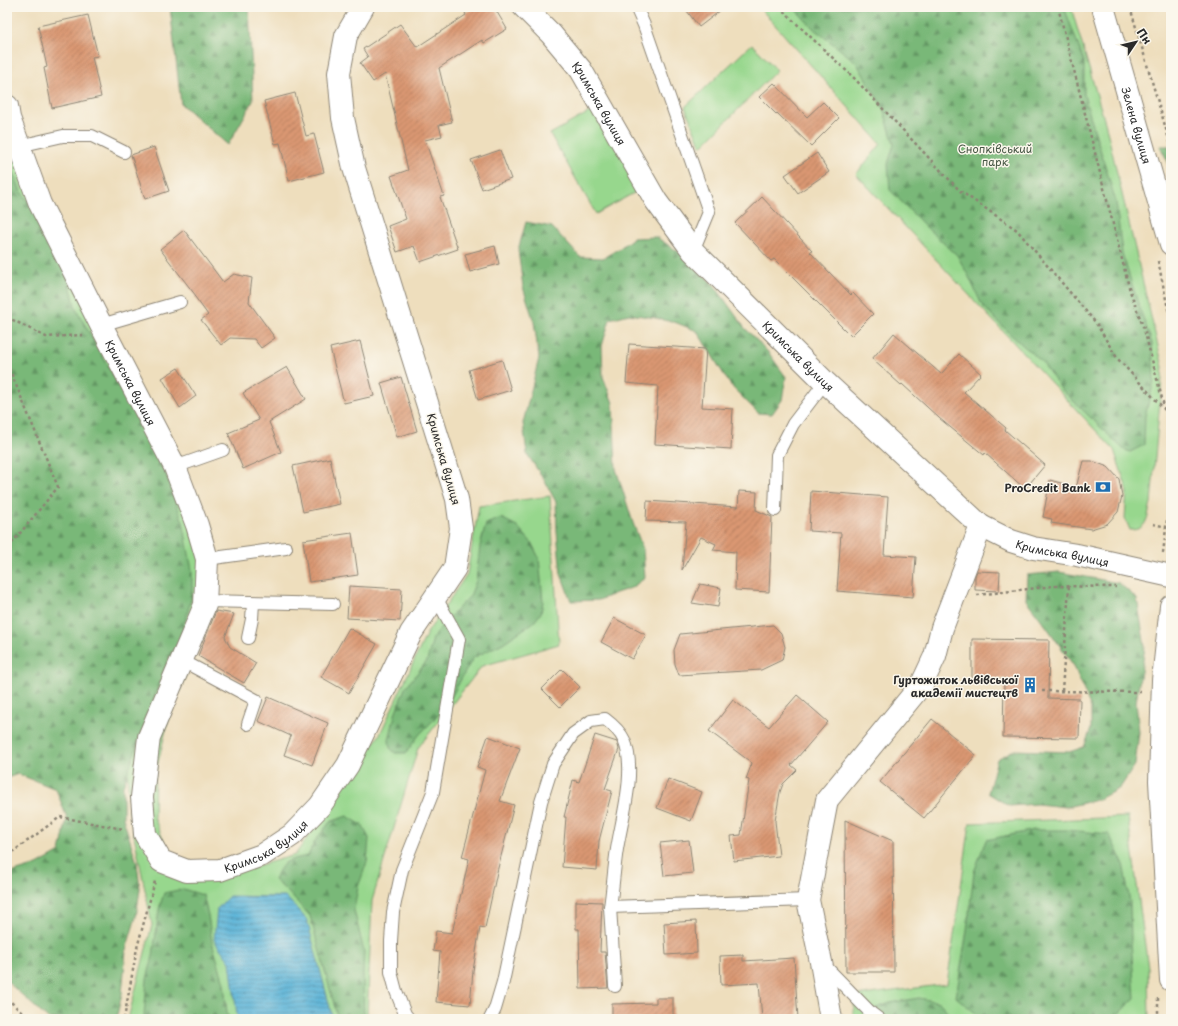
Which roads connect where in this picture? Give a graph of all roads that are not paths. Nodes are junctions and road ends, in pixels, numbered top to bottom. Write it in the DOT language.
graph roads {
  1 [pos="363,7"];
  2 [pos="524,7"];
  3 [pos="636,7"];
  4 [pos="1103,7"];
  5 [pos="7,106"];
  6 [pos="19,146"];
  7 [pos="124,152"];
  8 [pos="1171,244"];
  9 [pos="693,252"];
  10 [pos="180,302"];
  11 [pos="103,330"];
  12 [pos="825,382"];
  13 [pos="223,450"];
  14 [pos="176,467"];
  15 [pos="775,510"];
  16 [pos="981,526"];
  17 [pos="286,548"];
  18 [pos="207,559"];
  19 [pos="1171,576"];
  20 [pos="435,596"];
  21 [pos="206,602"];
  22 [pos="253,603"];
  23 [pos="333,604"];
  24 [pos="1171,606"];
  25 [pos="248,638"];
  26 [pos="181,660"];
  27 [pos="248,724"];
  28 [pos="1166,782"];
  29 [pos="808,900"];
  30 [pos="610,907"];
  31 [pos="821,962"];
  32 [pos="1171,980"];
  33 [pos="615,986"];
  34 [pos="409,1019"];
  35 [pos="490,1019"];
  36 [pos="831,1019"];
  37 [pos="879,1019"];
  1 -- 20 [label="street, Кримська вулиця"];
  2 -- 9 [label="street, Кримська вулиця"];
  3 -- 9 [label="lane"];
  4 -- 8 [label="street, Зелена вулиця"];
  5 -- 6 [label="street, Кримська вулиця"];
  6 -- 7 [label="lane"];
  6 -- 11 [label="street, Кримська вулиця"];
  9 -- 12 [label="street, Кримська вулиця"];
  10 -- 11 [label="lane"];
  11 -- 14 [label="street, Кримська вулиця"];
  12 -- 15 [label="lane"];
  12 -- 16 [label="street, Кримська вулиця"];
  13 -- 14 [label="lane"];
  14 -- 18 [label="street, Кримська вулиця"];
  16 -- 19 [label="street, Кримська вулиця"];
  16 -- 29 [label="street"];
  17 -- 18 [label="lane"];
  18 -- 21 [label="street, Кримська вулиця"];
  20 -- 26 [label="street, Кримська вулиця"];
  20 -- 34 [label="lane"];
  21 -- 22 [label="lane"];
  21 -- 26 [label="street, Кримська вулиця"];
  22 -- 23 [label="lane"];
  22 -- 25 [label="lane"];
  24 -- 28 [label="street"];
  26 -- 27 [label="lane"];
  28 -- 32 [label="street"];
  29 -- 30 [label="lane"];
  29 -- 31 [label="street"];
  30 -- 33 [label="lane"];
  30 -- 35 [label="lane"];
  31 -- 36 [label="street"];
  31 -- 37 [label="lane"];
}
